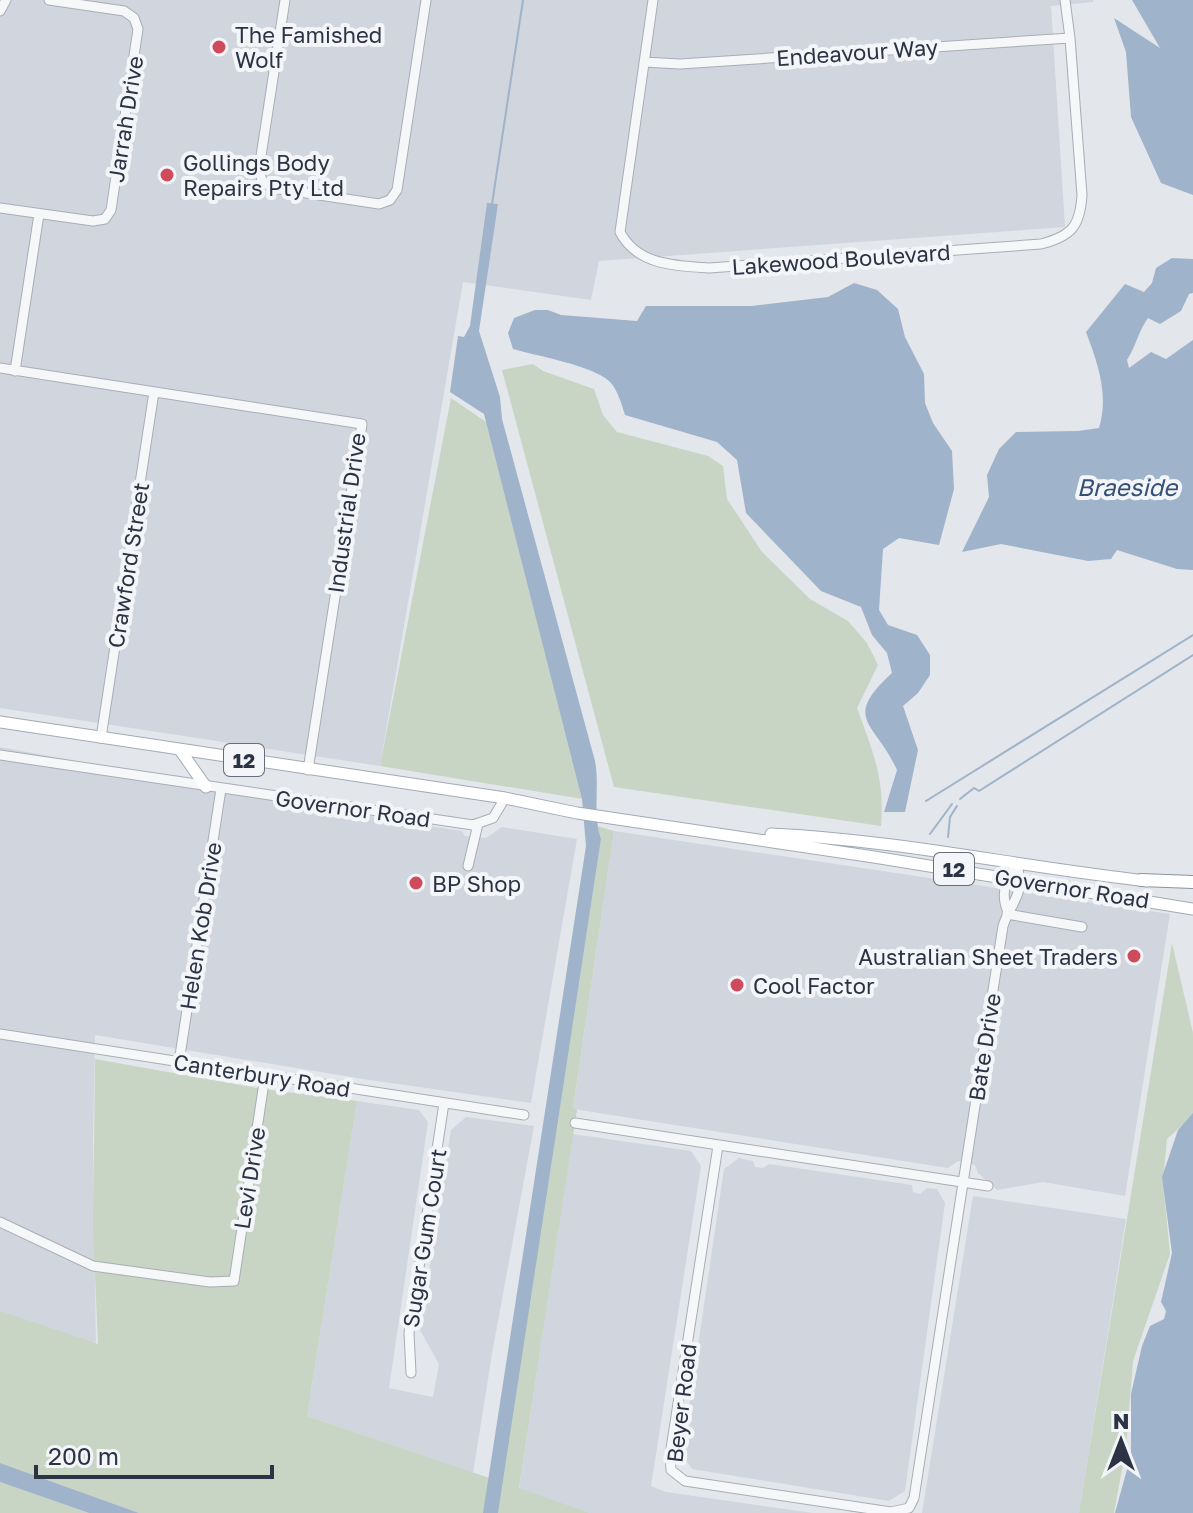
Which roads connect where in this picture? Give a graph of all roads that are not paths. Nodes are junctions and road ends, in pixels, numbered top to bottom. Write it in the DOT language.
graph roads {
  1 [pos="6,0"];
  2 [pos="49,0"];
  3 [pos="285,0"];
  4 [pos="426,0"];
  5 [pos="653,0"];
  6 [pos="1065,0"];
  7 [pos="72,2"];
  8 [pos="0,11"];
  9 [pos="1070,38"];
  10 [pos="644,62"];
  11 [pos="0,208"];
  12 [pos="39,214"];
  13 [pos="0,368"];
  14 [pos="15,371"];
  15 [pos="154,392"];
  16 [pos="0,722"];
  17 [pos="101,738"];
  18 [pos="180,750"];
  19 [pos="0,755"];
  20 [pos="308,770"];
  21 [pos="206,787"];
  22 [pos="221,789"];
  23 [pos="505,798"];
  24 [pos="466,824"];
  25 [pos="478,824"];
  26 [pos="715,832"];
  27 [pos="470,851"];
  28 [pos="1017,864"];
  29 [pos="468,866"];
  30 [pos="1007,877"];
  31 [pos="1021,879"];
  32 [pos="1141,880"];
  33 [pos="1193,884"];
  34 [pos="1193,909"];
  35 [pos="1008,913"];
  36 [pos="1082,927"];
  37 [pos="0,1034"];
  38 [pos="179,1062"];
  39 [pos="265,1076"];
  40 [pos="444,1103"];
  41 [pos="524,1115"];
  42 [pos="575,1123"];
  43 [pos="718,1146"];
  44 [pos="962,1182"];
  45 [pos="988,1186"];
  46 [pos="0,1222"];
  47 [pos="411,1373"];
  1 -- 8 [label="street"];
  2 -- 7 [label="street, Jarrah Drive"];
  3 -- 4 [label="street"];
  5 -- 10 [label="street, Lakewood Boulevard"];
  6 -- 9 [label="street, Lakewood Boulevard"];
  7 -- 12 [label="street, Jarrah Drive"];
  9 -- 10 [label="street, Endeavour Way"];
  9 -- 10 [label="street, Lakewood Boulevard"];
  11 -- 12 [label="street, Jarrah Drive"];
  12 -- 14 [label="street"];
  13 -- 14 [label="street, Industrial Drive"];
  14 -- 15 [label="street, Industrial Drive"];
  15 -- 17 [label="street, Crawford Street"];
  15 -- 20 [label="street, Industrial Drive"];
  16 -- 17 [label="main road, Governor Road / 12"];
  17 -- 18 [label="main road, Governor Road / 12"];
  18 -- 20 [label="main road, Governor Road / 12"];
  18 -- 21 [label="main road"];
  19 -- 21 [label="street, Governor Road"];
  20 -- 23 [label="main road, Governor Road / 12"];
  21 -- 22 [label="street, Governor Road"];
  22 -- 24 [label="street, Governor Road"];
  22 -- 38 [label="street, Helen Kob Drive"];
  23 -- 25 [label="street"];
  23 -- 26 [label="main road, Governor Road / 12"];
  24 -- 25 [label="street, Governor Road"];
  24 -- 27 [label="street"];
  25 -- 27 [label="street"];
  26 -- 28 [label="main road, Governor Road / 12"];
  26 -- 30 [label="main road, Governor Road / 12"];
  27 -- 29 [label="street"];
  28 -- 30 [label="street"];
  28 -- 31 [label="street"];
  28 -- 32 [label="main road, Governor Road / 12"];
  30 -- 31 [label="main road, Governor Road / 12"];
  30 -- 35 [label="street, Bate Drive"];
  31 -- 34 [label="main road, Governor Road / 12"];
  31 -- 35 [label="street, Bate Drive"];
  32 -- 33 [label="highway"];
  35 -- 36 [label="street"];
  35 -- 44 [label="street, Bate Drive"];
  37 -- 38 [label="street, Canterbury Road"];
  38 -- 39 [label="street, Canterbury Road"];
  39 -- 40 [label="street, Canterbury Road"];
  39 -- 46 [label="street, Levi Drive"];
  40 -- 41 [label="street, Canterbury Road"];
  40 -- 47 [label="street, Sugar Gum Court"];
  42 -- 43 [label="street"];
  43 -- 44 [label="street"];
  43 -- 44 [label="street, Beyer Road"];
  44 -- 45 [label="street"];
}
